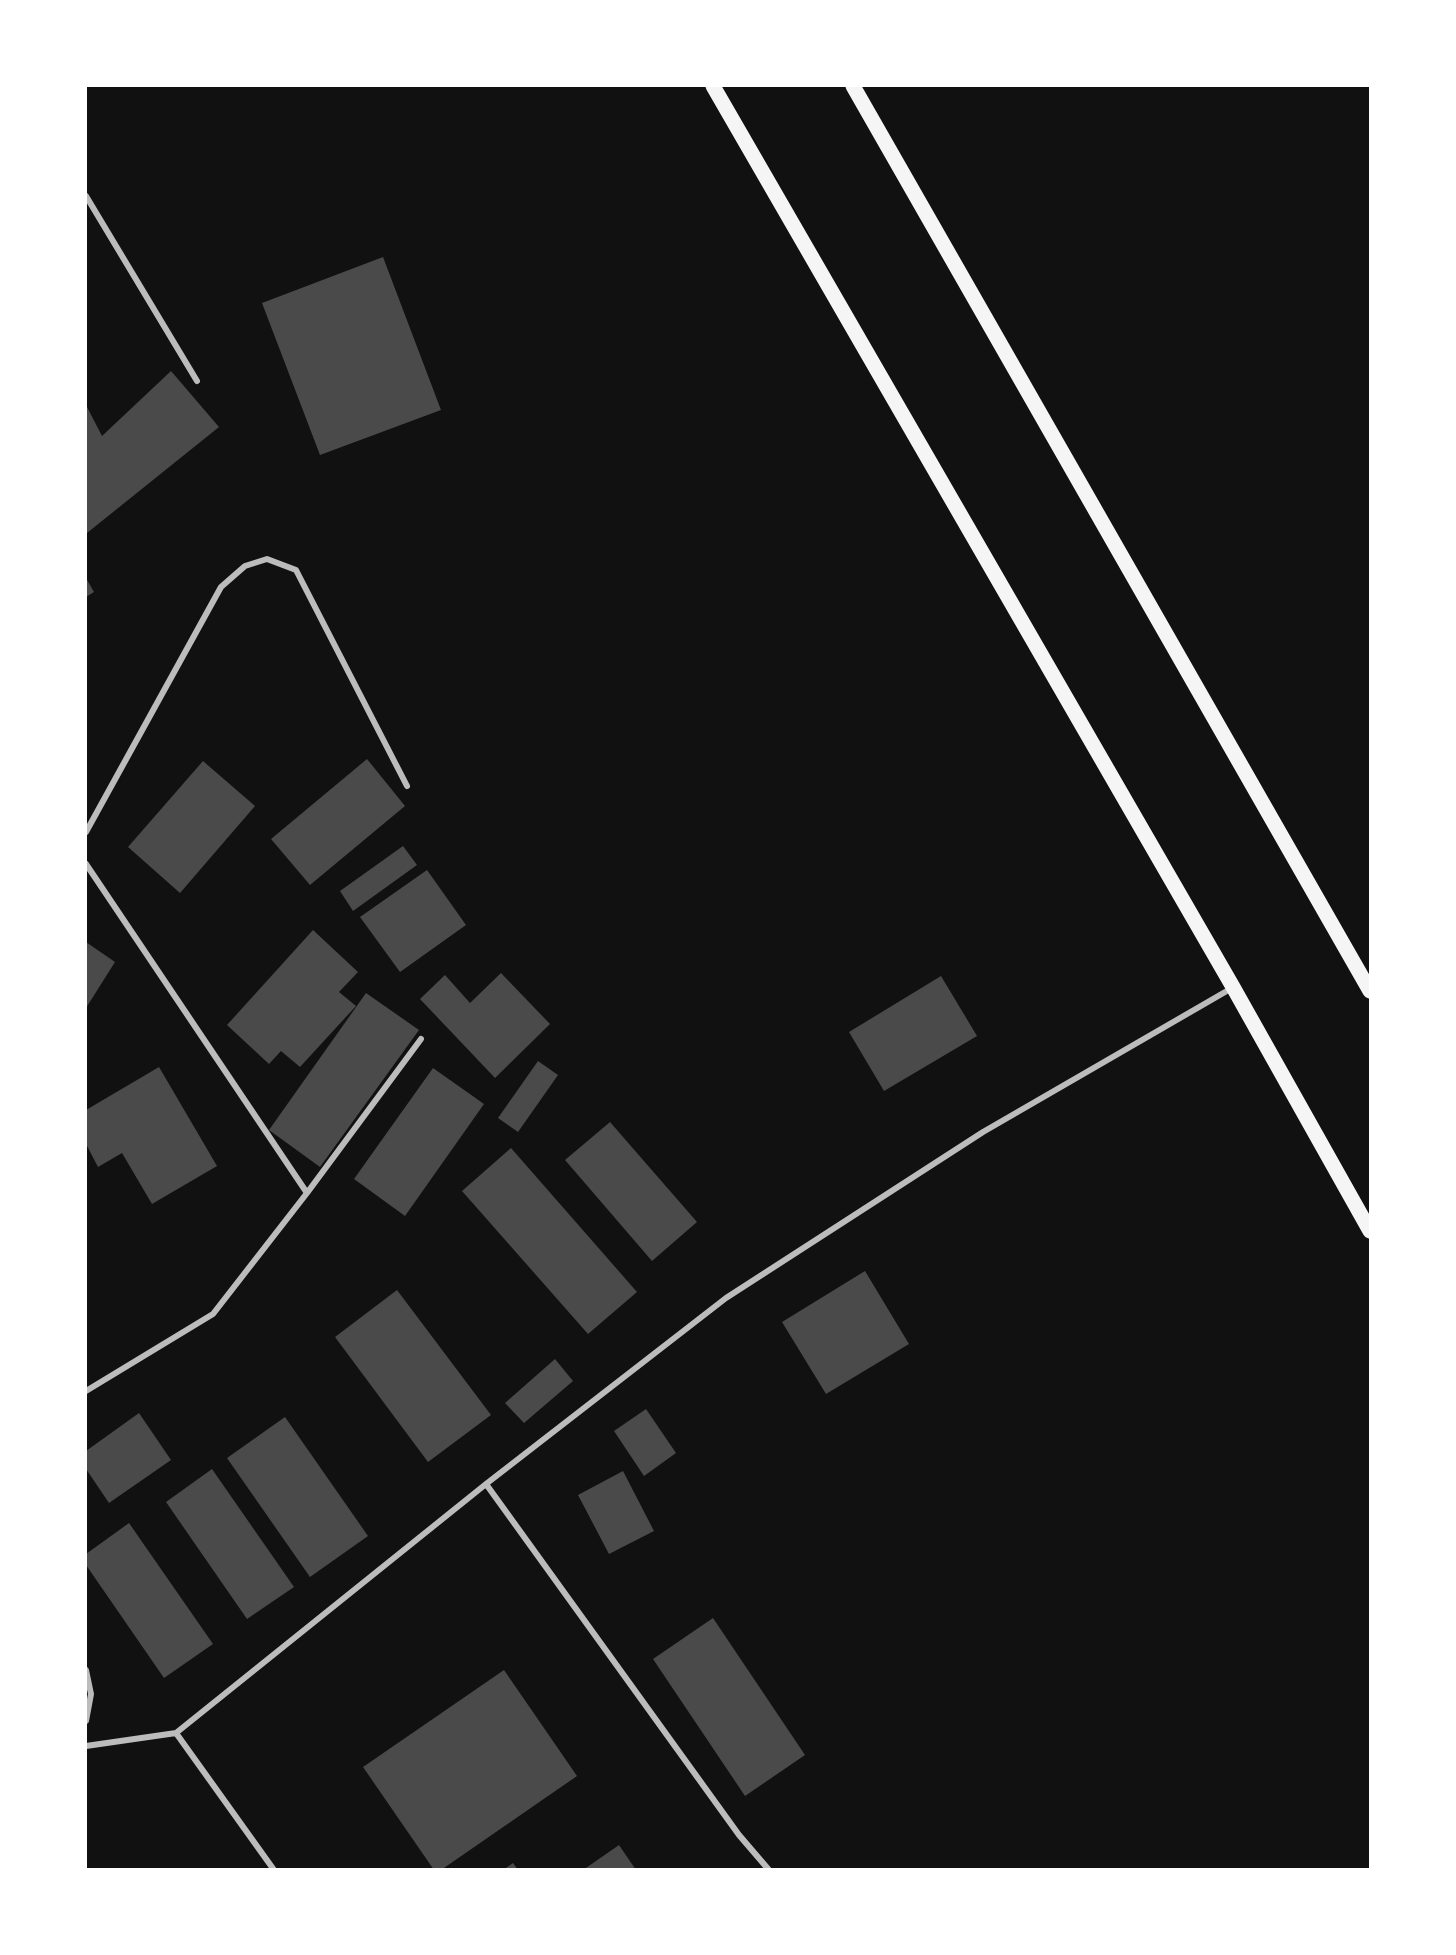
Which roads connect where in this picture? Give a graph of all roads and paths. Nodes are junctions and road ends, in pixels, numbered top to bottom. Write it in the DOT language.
graph roads {
  1 [pos="713,86"];
  2 [pos="853,86"];
  3 [pos="86,196"];
  4 [pos="197,381"];
  5 [pos="407,786"];
  6 [pos="86,832"];
  7 [pos="86,864"];
  8 [pos="1233,987"];
  9 [pos="1371,991"];
  10 [pos="421,1039"];
  11 [pos="307,1193"];
  12 [pos="1371,1231"];
  13 [pos="86,1391"];
  14 [pos="486,1484"];
  15 [pos="86,1670"];
  16 [pos="86,1721"];
  17 [pos="176,1733"];
  18 [pos="86,1746"];
  19 [pos="274,1869"];
  20 [pos="769,1869"];
  1 -- 8 [label="main road"];
  2 -- 9 [label="main road"];
  3 -- 4 [label="street"];
  5 -- 6 [label="street"];
  7 -- 11 [label="street"];
  8 -- 12 [label="main road"];
  8 -- 14 [label="street"];
  10 -- 11 [label="street"];
  11 -- 13 [label="street"];
  14 -- 17 [label="street"];
  14 -- 20 [label="street"];
  15 -- 16 [label="street"];
  17 -- 18 [label="street"];
  17 -- 19 [label="street"];
}
